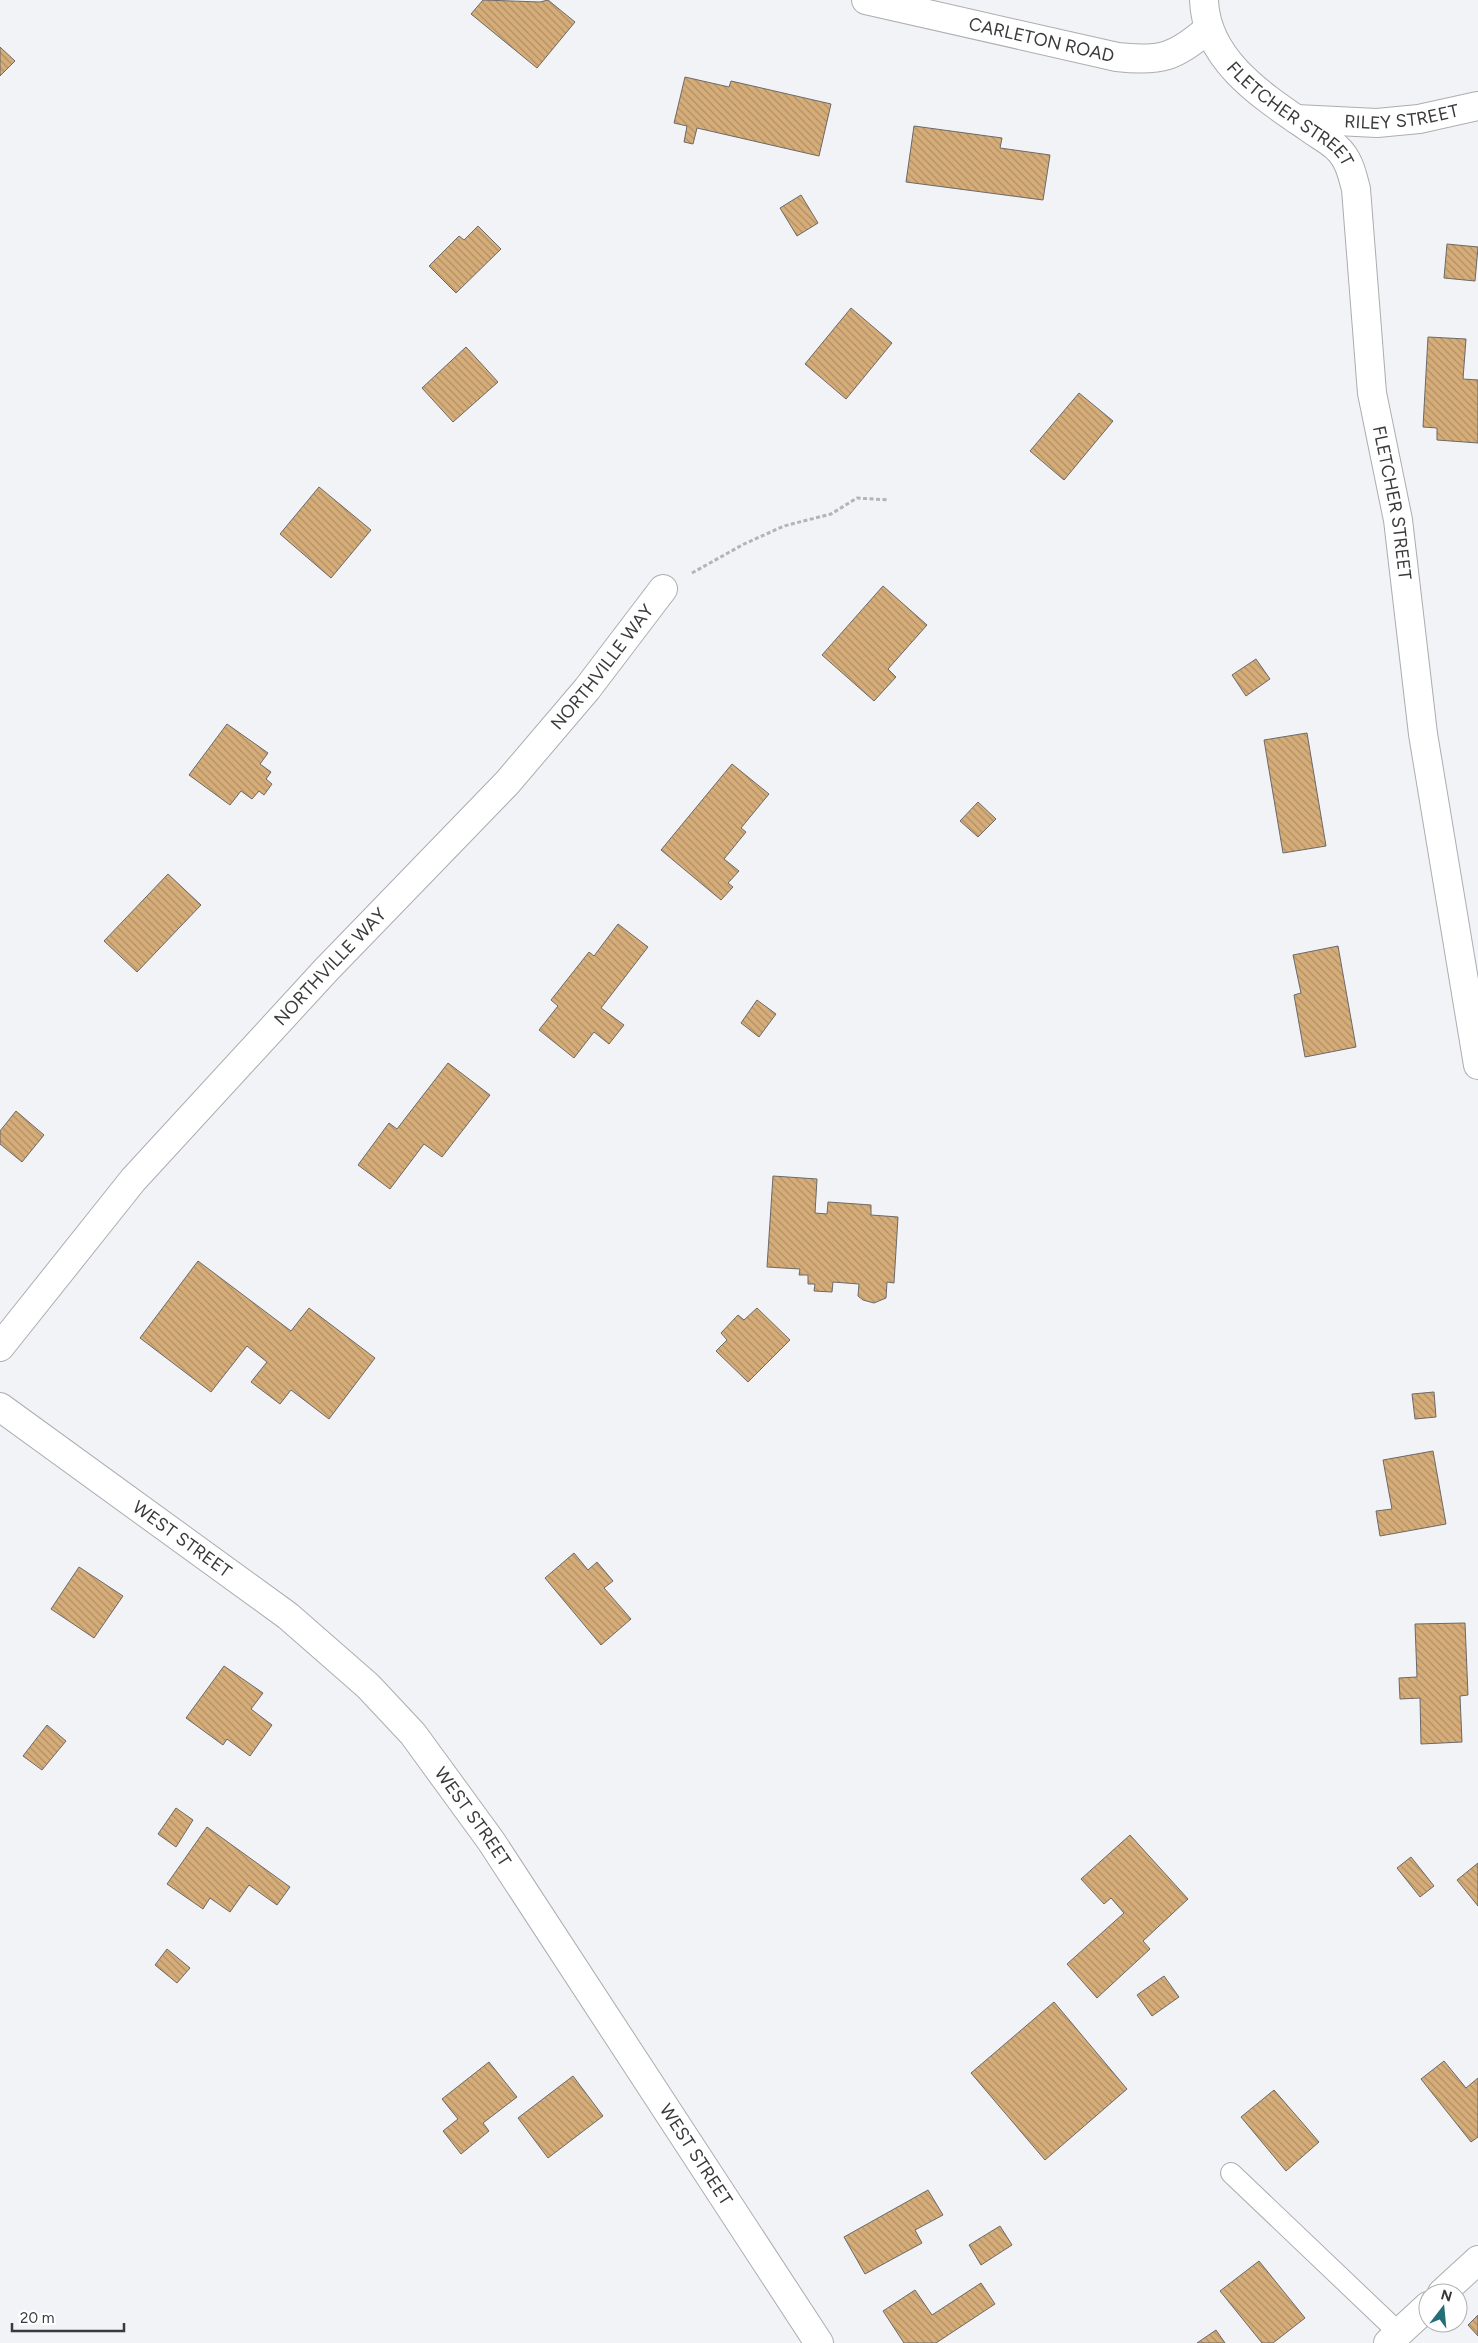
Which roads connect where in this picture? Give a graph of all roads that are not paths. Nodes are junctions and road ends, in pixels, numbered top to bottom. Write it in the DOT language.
graph roads {
  1 [pos="866,0"];
  2 [pos="1204,0"];
  3 [pos="1209,28"];
  4 [pos="1478,106"];
  5 [pos="1295,119"];
  6 [pos="663,589"];
  7 [pos="1478,1065"];
  8 [pos="0,1347"];
  9 [pos="0,1407"];
  10 [pos="1231,2173"];
  11 [pos="1478,2260"];
  12 [pos="1453,2283"];
  13 [pos="1418,2315"];
  14 [pos="1393,2338"];
  15 [pos="820,2343"];
  1 -- 3 [label="street, CARLETON ROAD"];
  2 -- 3 [label="street, FLETCHER STREET"];
  3 -- 5 [label="street, FLETCHER STREET"];
  4 -- 5 [label="street, RILEY STREET"];
  5 -- 7 [label="street, FLETCHER STREET"];
  6 -- 8 [label="street, NORTHVILLE WAY"];
  9 -- 15 [label="street, WEST STREET"];
  10 -- 14 [label="lane"];
  11 -- 12 [label="street"];
  13 -- 14 [label="street"];
}
